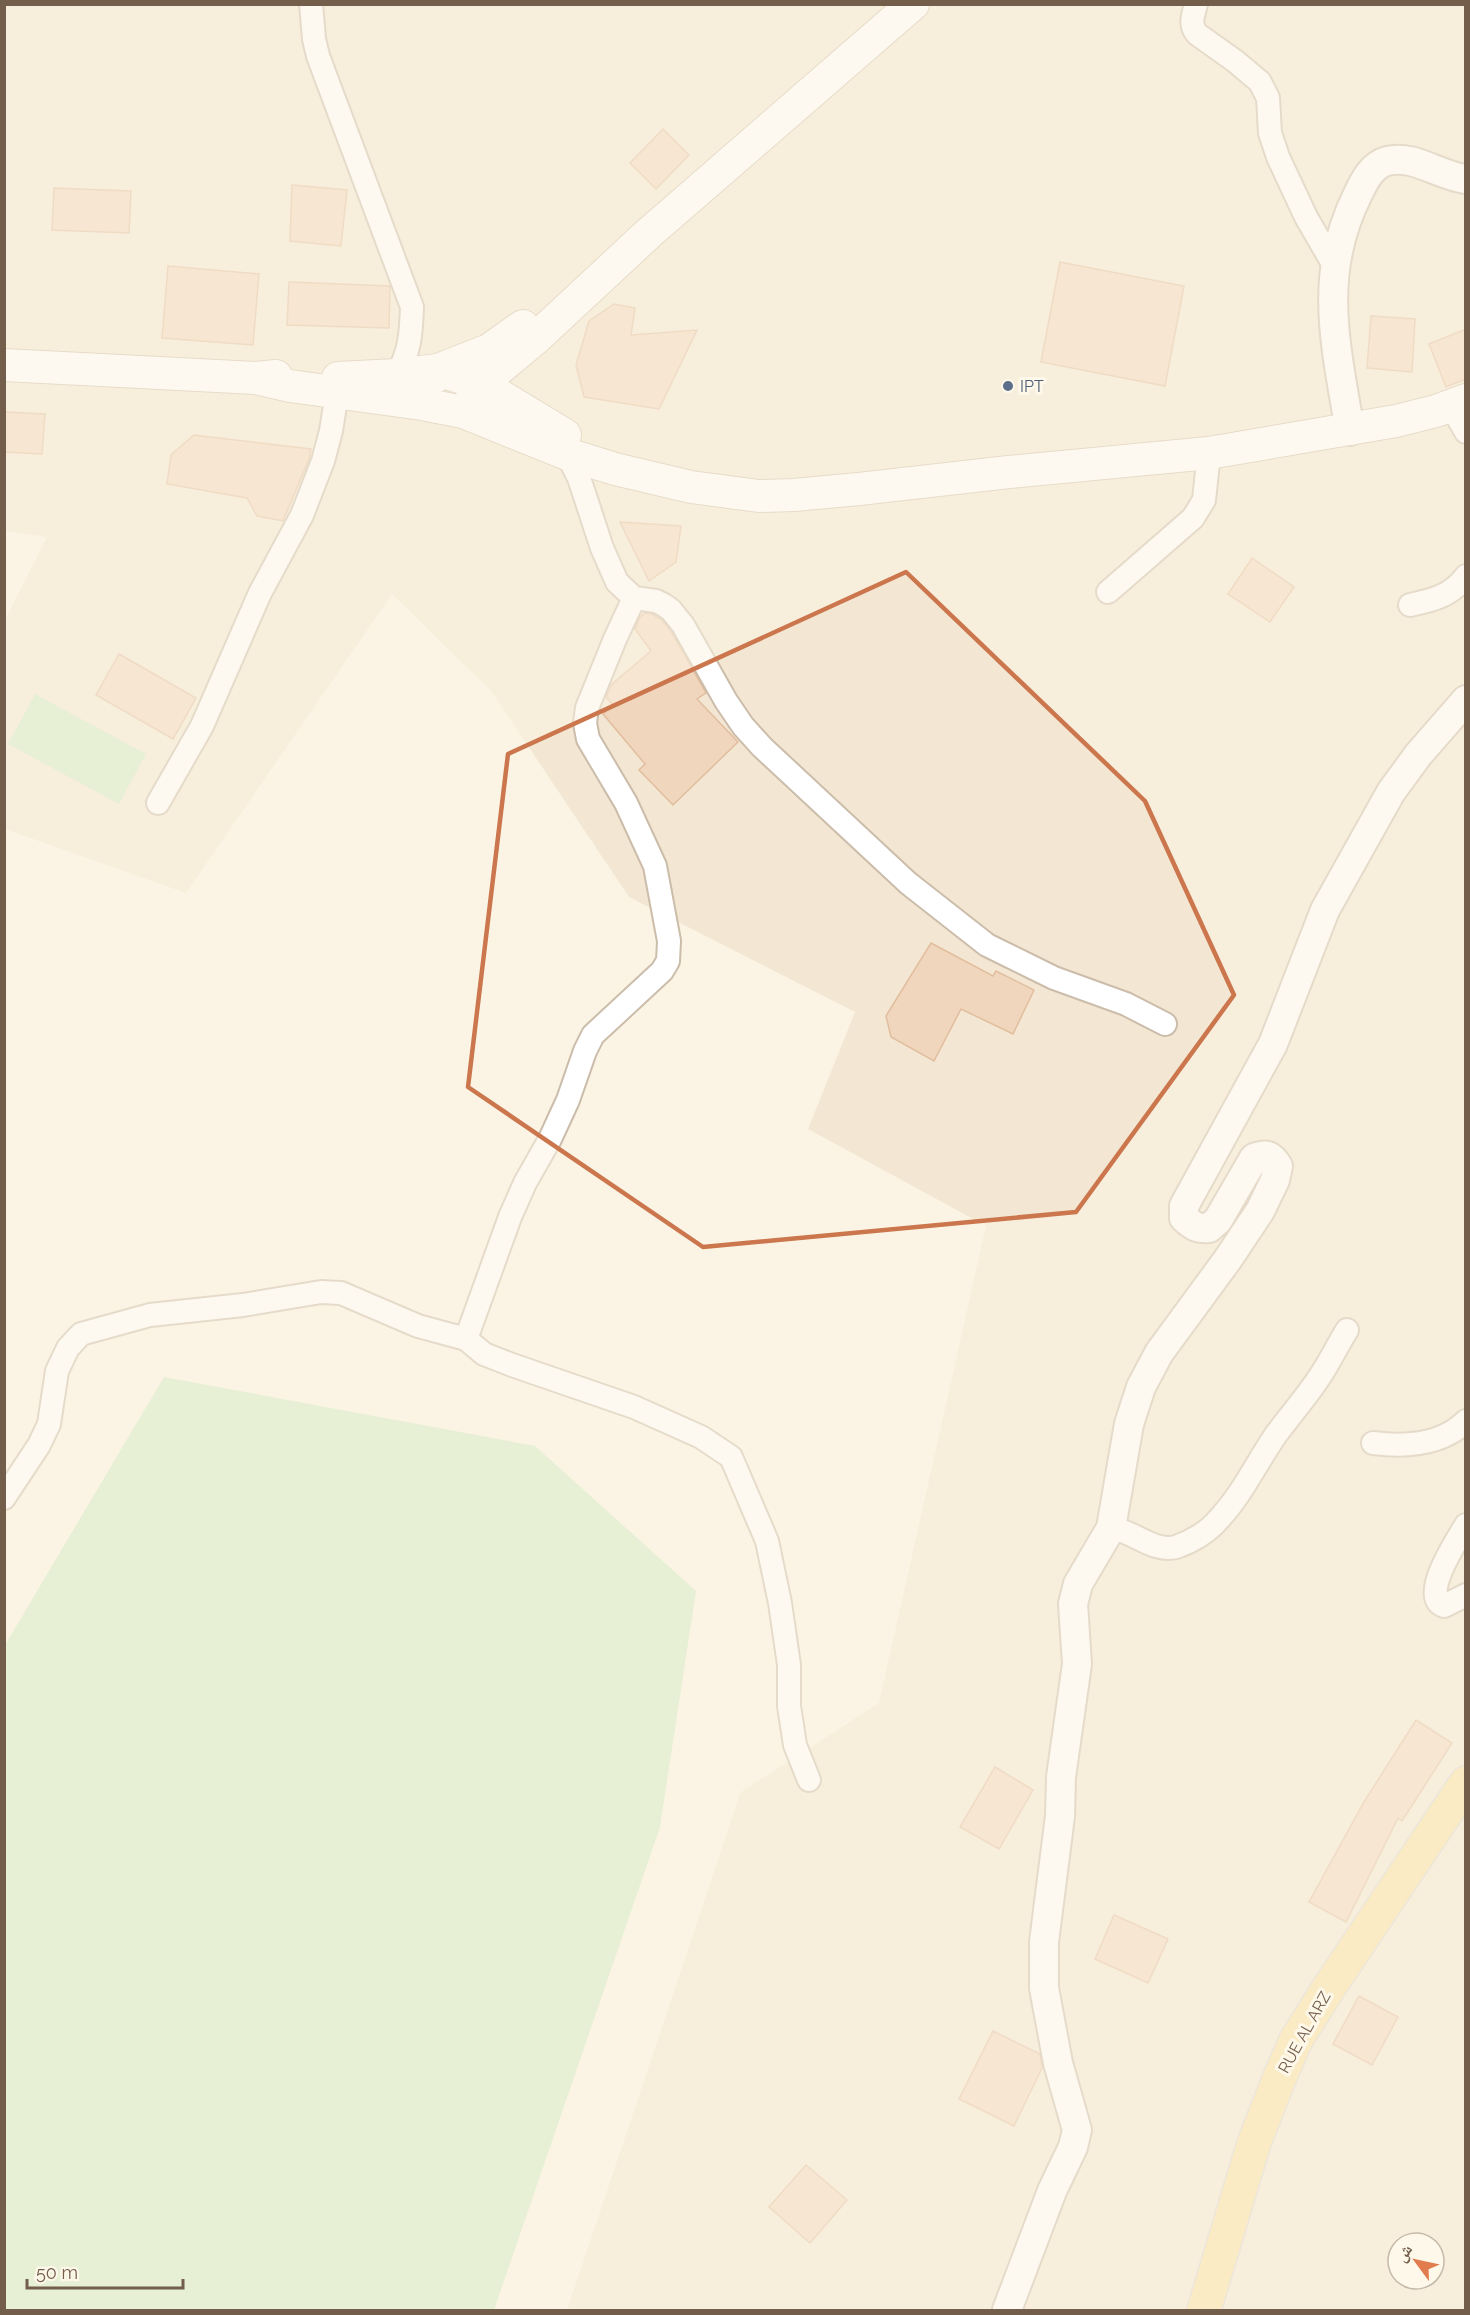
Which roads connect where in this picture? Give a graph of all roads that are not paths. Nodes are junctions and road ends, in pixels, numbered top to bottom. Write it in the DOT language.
graph roads {
  1 [pos="311,4"];
  2 [pos="913,4"];
  3 [pos="1196,4"];
  4 [pos="1466,179"];
  5 [pos="649,233"];
  6 [pos="1335,267"];
  7 [pos="4,365"];
  8 [pos="438,370"];
  9 [pos="397,375"];
  10 [pos="256,378"];
  11 [pos="481,384"];
  12 [pos="337,393"];
  13 [pos="422,404"];
  14 [pos="463,412"];
  15 [pos="1461,413"];
  16 [pos="1350,431"];
  17 [pos="1209,453"];
  18 [pos="567,454"];
  19 [pos="634,474"];
  20 [pos="1466,576"];
  21 [pos="1108,592"];
  22 [pos="634,598"];
  23 [pos="1410,605"];
  24 [pos="1466,700"];
  25 [pos="158,803"];
  26 [pos="1166,1024"];
  27 [pos="1347,1330"];
  28 [pos="466,1340"];
  29 [pos="1466,1421"];
  30 [pos="1373,1443"];
  31 [pos="4,1498"];
  32 [pos="1466,1525"];
  33 [pos="1111,1528"];
  34 [pos="1466,1595"];
  35 [pos="809,1780"];
  36 [pos="1466,1783"];
  37 [pos="1006,2310"];
  38 [pos="1203,2310"];
  1 -- 9 [label="street"];
  2 -- 5 [label="main road"];
  3 -- 6 [label="street"];
  4 -- 6 [label="street"];
  5 -- 8 [label="main road"];
  5 -- 11 [label="main road"];
  6 -- 16 [label="street"];
  7 -- 10 [label="main road"];
  8 -- 9 [label="main road"];
  8 -- 11 [label="main road"];
  8 -- 13 [label="main road"];
  9 -- 10 [label="main road"];
  10 -- 12 [label="main road"];
  11 -- 14 [label="main road"];
  11 -- 19 [label="main road"];
  12 -- 13 [label="main road"];
  12 -- 25 [label="street"];
  13 -- 14 [label="main road"];
  14 -- 18 [label="main road"];
  15 -- 16 [label="main road"];
  16 -- 17 [label="main road"];
  17 -- 19 [label="main road"];
  17 -- 21 [label="street"];
  18 -- 19 [label="main road"];
  18 -- 22 [label="street"];
  20 -- 23 [label="street"];
  22 -- 26 [label="street"];
  22 -- 28 [label="street"];
  24 -- 33 [label="street"];
  27 -- 33 [label="street"];
  28 -- 31 [label="street"];
  28 -- 35 [label="street"];
  29 -- 30 [label="street"];
  32 -- 34 [label="street"];
  33 -- 37 [label="street"];
  36 -- 38 [label="main road, RUE AL ARZ"];
}
